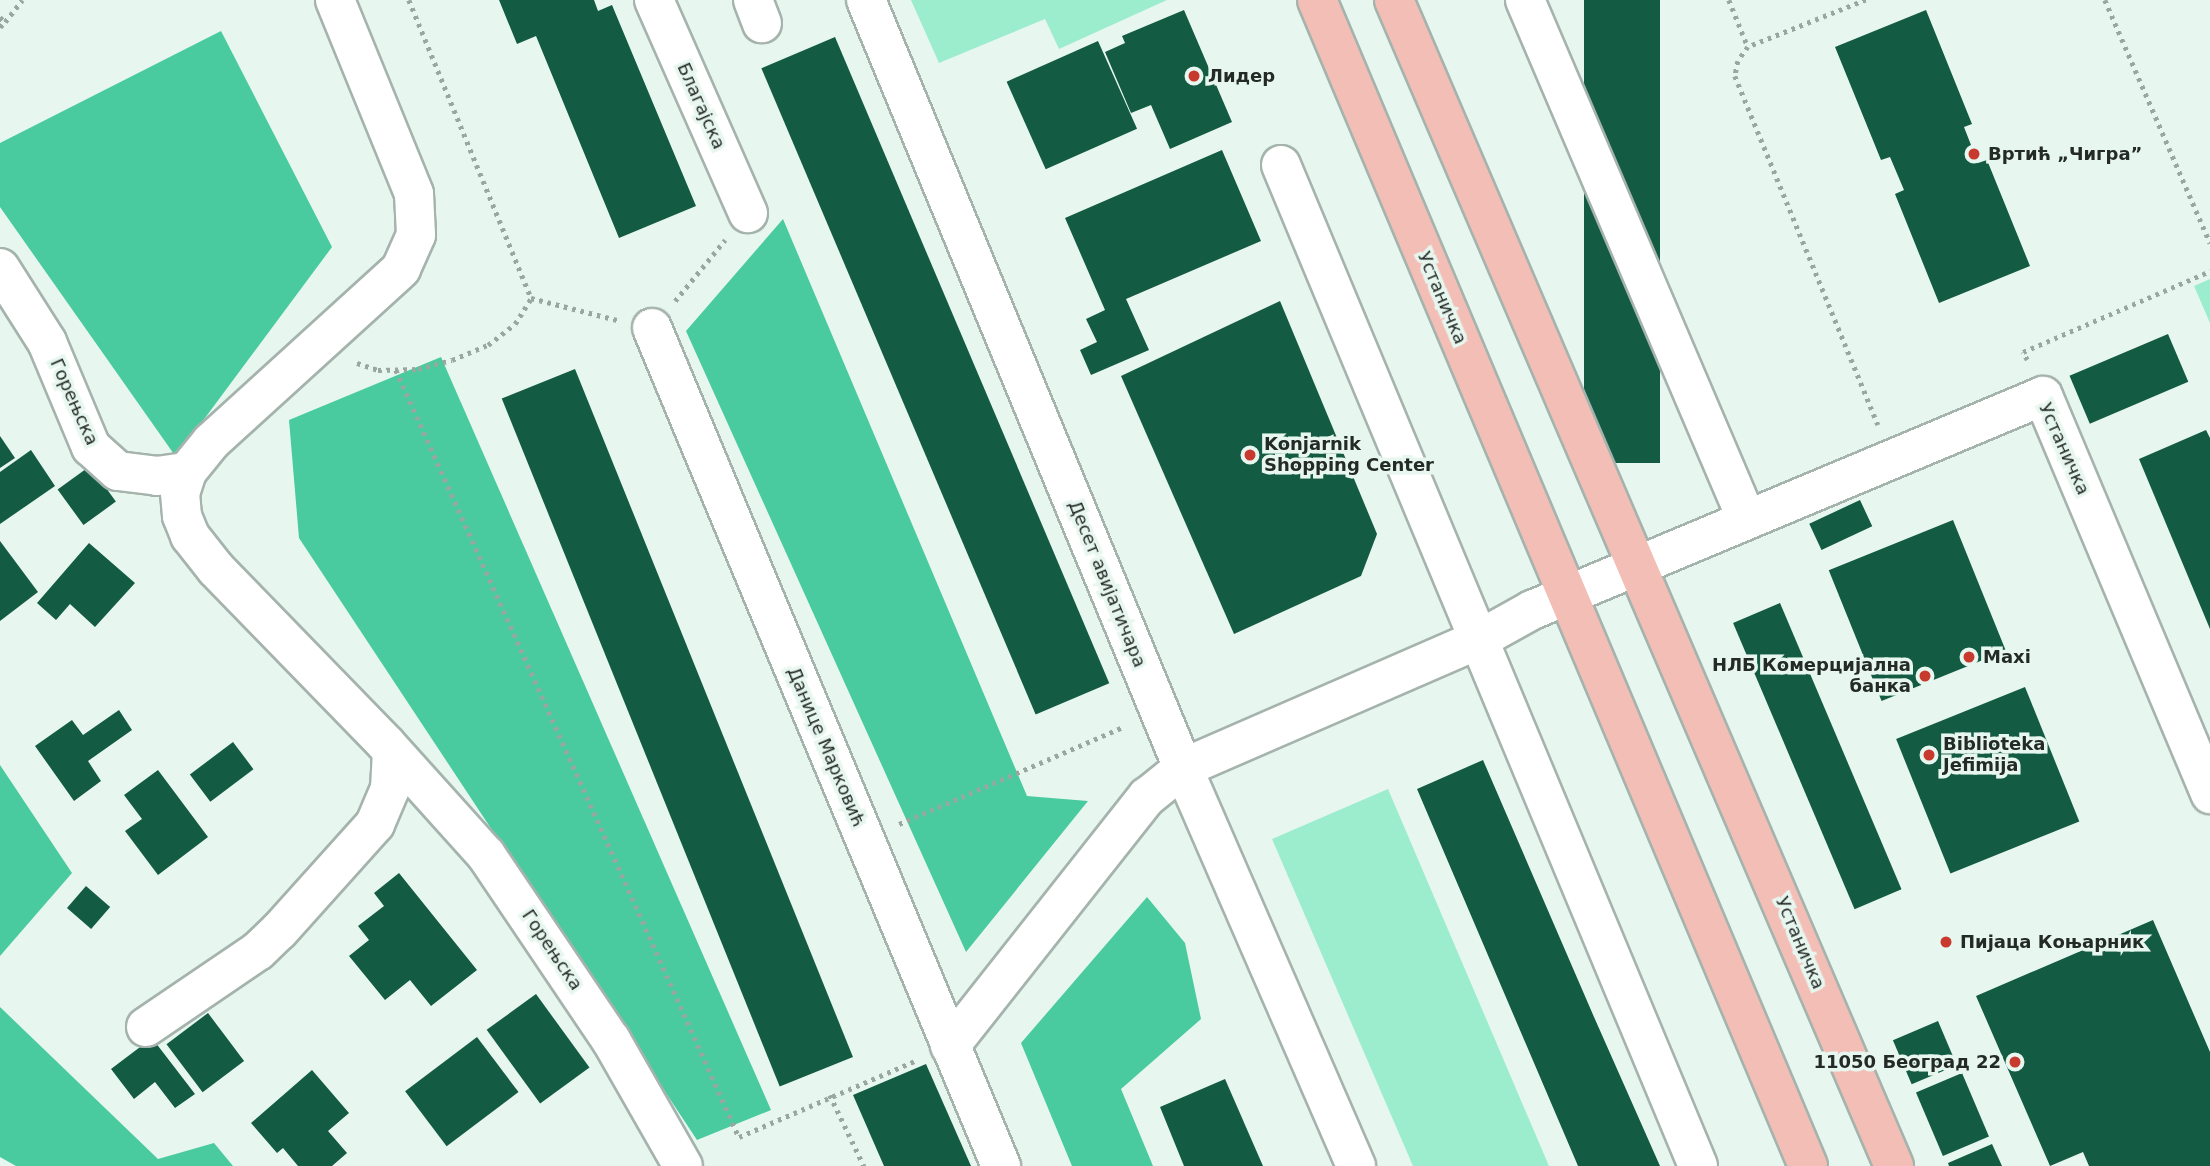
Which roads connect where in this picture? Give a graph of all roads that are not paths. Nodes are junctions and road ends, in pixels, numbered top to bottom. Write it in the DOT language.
graph roads {
  1 [pos="335,0"];
  2 [pos="654,0"];
  3 [pos="866,0"];
  4 [pos="1317,0"];
  5 [pos="1394,0"];
  6 [pos="1525,0"];
  7 [pos="1281,165"];
  8 [pos="748,213"];
  9 [pos="0,268"];
  10 [pos="652,328"];
  11 [pos="187,472"];
  12 [pos="1747,520"];
  13 [pos="1638,566"];
  14 [pos="1566,597"];
  15 [pos="1478,640"];
  16 [pos="393,756"];
  17 [pos="1183,768"];
  18 [pos="2210,794"];
  19 [pos="146,1027"];
  20 [pos="950,1046"];
  21 [pos="683,1166"];
  22 [pos="1001,1166"];
  23 [pos="1356,1166"];
  24 [pos="1698,1166"];
  25 [pos="1808,1166"];
  26 [pos="1895,1166"];
  1 -- 11 [label="lane"];
  2 -- 8 [label="lane, Благајска"];
  3 -- 17 [label="lane, Десет авијатичара"];
  4 -- 14 [label="main road, Устаничка"];
  5 -- 13 [label="main road, Устаничка"];
  6 -- 12 [label="lane"];
  7 -- 15 [label="lane"];
  9 -- 11 [label="lane, Горењска"];
  10 -- 20 [label="lane, Данице Марковић"];
  11 -- 16 [label="lane, Горењска"];
  12 -- 13 [label="lane, Устаничка"];
  12 -- 18 [label="lane, Устаничка"];
  13 -- 14 [label="lane, Устаничка"];
  13 -- 26 [label="main road, Устаничка"];
  14 -- 15 [label="lane"];
  14 -- 25 [label="main road, Устаничка"];
  15 -- 17 [label="lane"];
  15 -- 24 [label="lane"];
  16 -- 19 [label="lane"];
  16 -- 21 [label="lane, Горењска"];
  17 -- 20 [label="lane"];
  17 -- 23 [label="lane, Десет авијатичара"];
  20 -- 22 [label="lane, Данице Марковић"];
}
